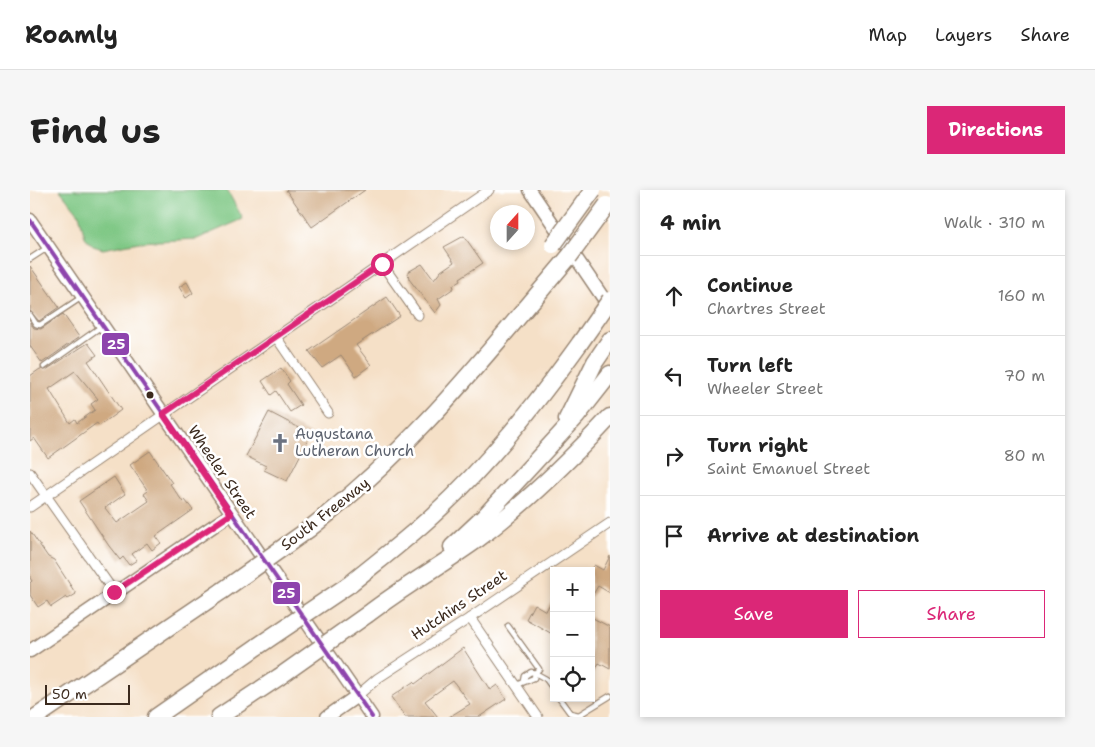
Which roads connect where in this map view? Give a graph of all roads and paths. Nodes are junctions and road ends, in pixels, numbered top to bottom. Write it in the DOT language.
graph roads {
  1 [pos="489,190"];
  2 [pos="530,190"];
  3 [pos="593,190"];
  4 [pos="609,202"];
  5 [pos="30,220"];
  6 [pos="49,247"];
  7 [pos="30,259"];
  8 [pos="382,264"];
  9 [pos="553,275"];
  10 [pos="83,297"];
  11 [pos="610,300"];
  12 [pos="610,308"];
  13 [pos="30,315"];
  14 [pos="418,315"];
  15 [pos="103,326"];
  16 [pos="276,337"];
  17 [pos="610,340"];
  18 [pos="44,367"];
  19 [pos="609,376"];
  20 [pos="328,413"];
  21 [pos="163,414"];
  22 [pos="610,417"];
  23 [pos="559,434"];
  24 [pos="30,473"];
  25 [pos="46,496"];
  26 [pos="30,506"];
  27 [pos="231,514"];
  28 [pos="610,523"];
  29 [pos="114,592"];
  30 [pos="396,593"];
  31 [pos="470,618"];
  32 [pos="508,626"];
  33 [pos="30,651"];
  34 [pos="535,673"];
  35 [pos="520,683"];
  36 [pos="550,684"];
  37 [pos="357,696"];
  38 [pos="610,696"];
  39 [pos="562,702"];
  40 [pos="36,717"];
  41 [pos="156,717"];
  42 [pos="219,717"];
  43 [pos="327,717"];
  44 [pos="372,717"];
  45 [pos="538,717"];
  1 -- 8 [label="street"];
  2 -- 12 [label="street"];
  3 -- 9 [label="highway, bridge"];
  4 -- 9 [label="highway, South Freeway, bridge"];
  5 -- 6 [label="street, Wheeler Street"];
  6 -- 7 [label="lane"];
  6 -- 10 [label="street, Wheeler Street"];
  8 -- 14 [label="street"];
  8 -- 16 [label="street"];
  9 -- 40 [label="highway, South Freeway, bridge"];
  10 -- 13 [label="lane"];
  10 -- 15 [label="street, Wheeler Street"];
  11 -- 41 [label="highway, bridge"];
  15 -- 18 [label="lane"];
  15 -- 21 [label="street, Wheeler Street"];
  16 -- 20 [label="street"];
  16 -- 21 [label="street"];
  17 -- 23 [label="highway"];
  19 -- 23 [label="highway"];
  21 -- 25 [label="street"];
  21 -- 27 [label="street, Wheeler Street"];
  22 -- 30 [label="highway"];
  23 -- 30 [label="highway"];
  24 -- 25 [label="street"];
  25 -- 26 [label="street"];
  25 -- 29 [label="street"];
  27 -- 29 [label="street"];
  27 -- 37 [label="street, Wheeler Street"];
  28 -- 31 [label="street, Hutchins Street"];
  29 -- 33 [label="street"];
  30 -- 42 [label="highway, bridge"];
  31 -- 35 [label="street"];
  31 -- 37 [label="street, Hutchins Street"];
  32 -- 34 [label="lane"];
  34 -- 35 [label="lane"];
  34 -- 36 [label="lane"];
  35 -- 45 [label="street"];
  37 -- 43 [label="street, Hutchins Street"];
  37 -- 44 [label="street, Wheeler Street"];
  38 -- 39 [label="lane"];
}
